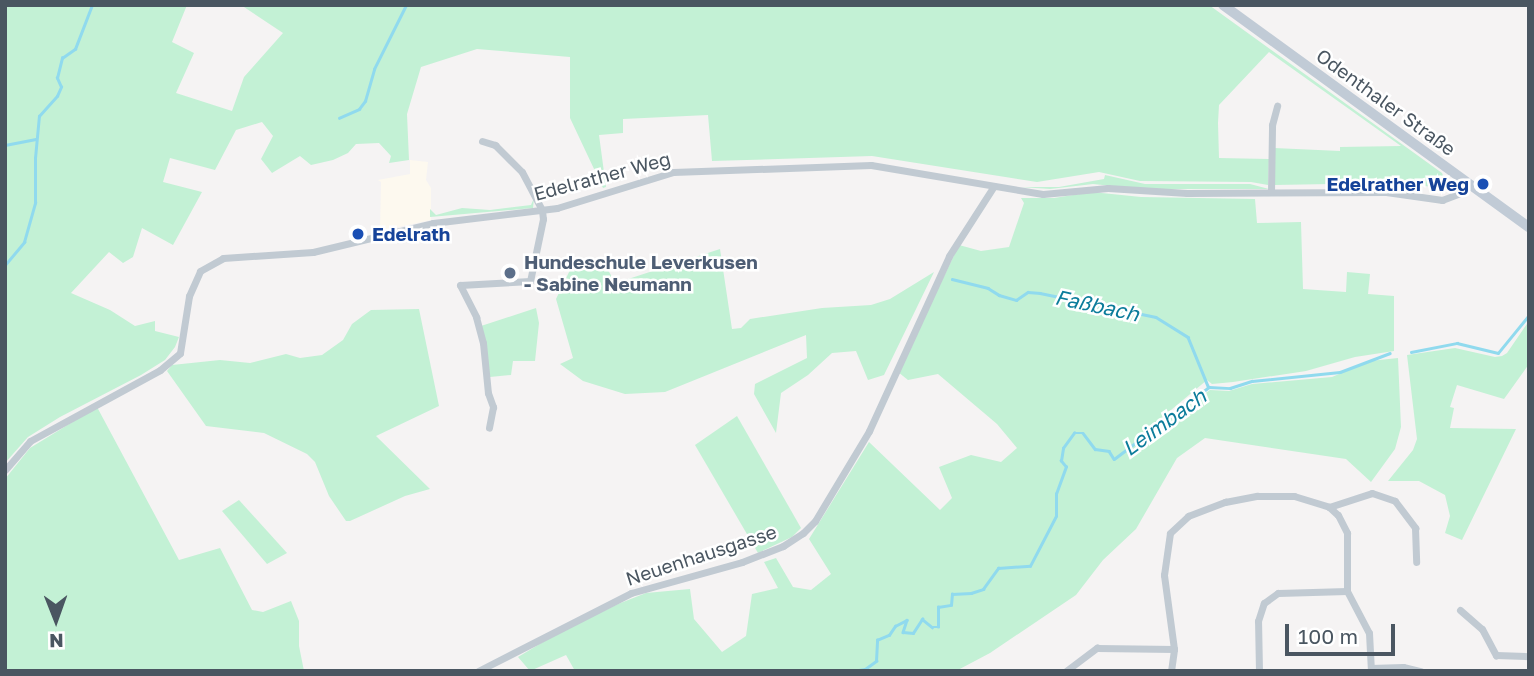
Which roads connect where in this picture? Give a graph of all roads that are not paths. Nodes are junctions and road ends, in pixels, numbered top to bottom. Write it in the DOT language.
graph roads {
  1 [pos="1223,5"];
  2 [pos="1277,106"];
  3 [pos="482,141"];
  4 [pos="1470,185"];
  5 [pos="993,186"];
  6 [pos="1271,192"];
  7 [pos="542,210"];
  8 [pos="1529,227"];
  9 [pos="489,428"];
  10 [pos="5,470"];
  11 [pos="1329,507"];
  12 [pos="1416,562"];
  13 [pos="1347,591"];
  14 [pos="1460,610"];
  15 [pos="1174,649"];
  16 [pos="1529,656"];
  17 [pos="1371,669"];
  18 [pos="478,671"];
  19 [pos="1066,671"];
  20 [pos="1171,671"];
  21 [pos="1259,671"];
  22 [pos="1421,671"];
  1 -- 4 [label="main road, Odenthaler Straße"];
  2 -- 6 [label="street"];
  3 -- 7 [label="street"];
  4 -- 6 [label="street, Edelrather Weg"];
  4 -- 8 [label="main road, Odenthaler Straße"];
  5 -- 6 [label="street, Edelrather Weg"];
  5 -- 7 [label="street, Edelrather Weg"];
  5 -- 18 [label="street, Neuenhausgasse"];
  7 -- 9 [label="street"];
  7 -- 10 [label="street, Edelrather Weg"];
  11 -- 12 [label="street"];
  11 -- 13 [label="street"];
  11 -- 15 [label="street"];
  13 -- 17 [label="street"];
  13 -- 21 [label="street"];
  14 -- 16 [label="street"];
  15 -- 19 [label="street"];
  15 -- 20 [label="street"];
  17 -- 22 [label="street"];
}
